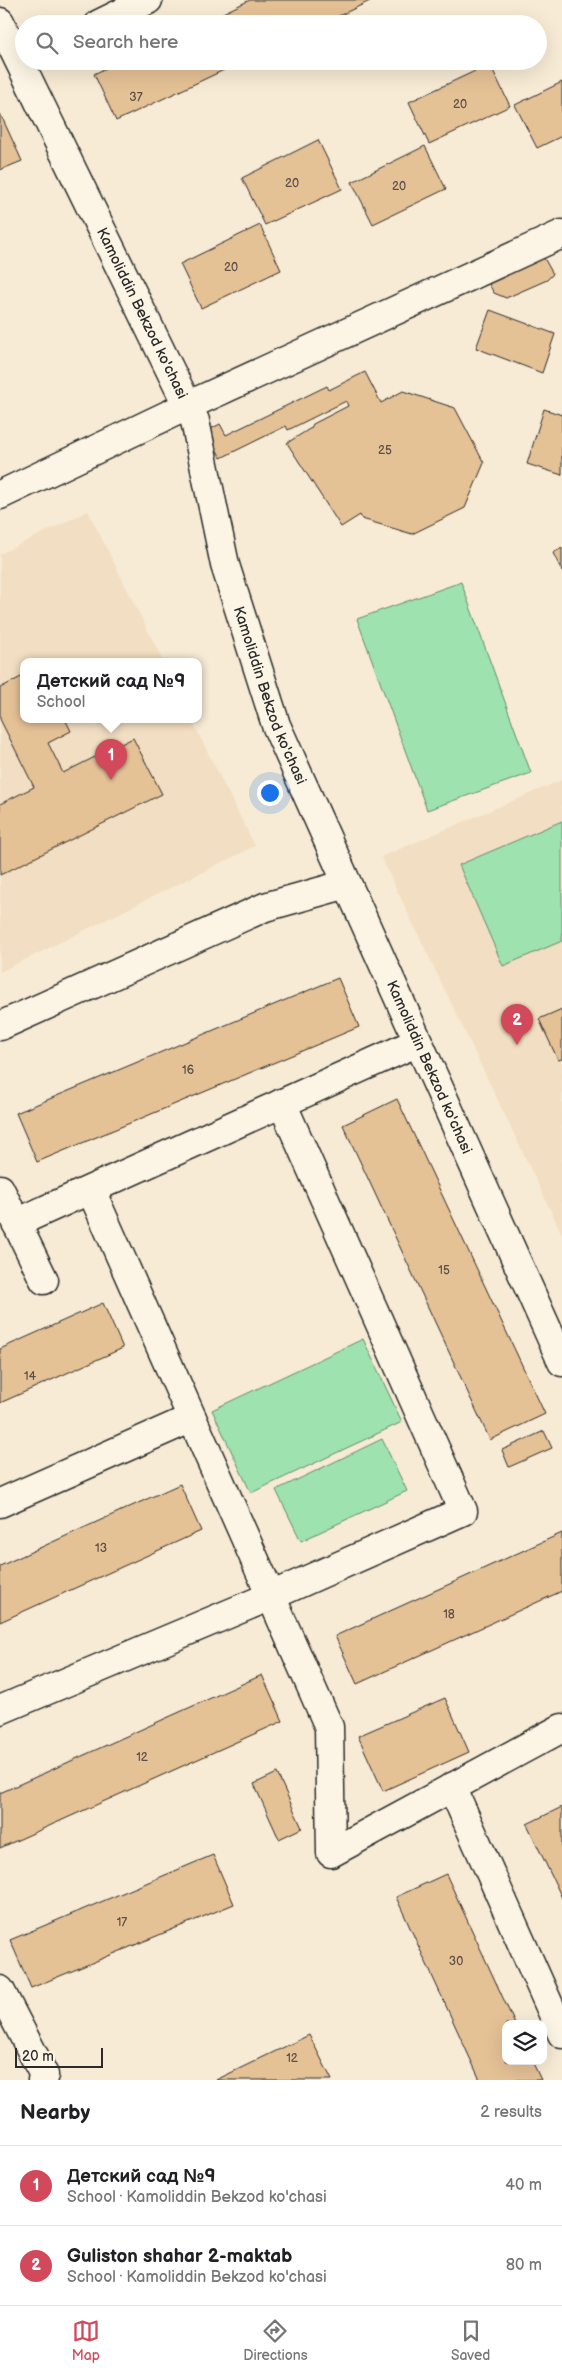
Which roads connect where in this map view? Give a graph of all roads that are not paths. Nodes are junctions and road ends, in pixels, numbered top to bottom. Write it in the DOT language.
graph roads {
  1 [pos="148,0"];
  2 [pos="117,15"];
  3 [pos="0,22"];
  4 [pos="15,49"];
  5 [pos="26,70"];
  6 [pos="562,234"];
  7 [pos="187,406"];
  8 [pos="0,495"];
  9 [pos="347,884"];
  10 [pos="0,1026"];
  11 [pos="418,1042"];
  12 [pos="282,1103"];
  13 [pos="0,1189"];
  14 [pos="91,1190"];
  15 [pos="16,1224"];
  16 [pos="44,1280"];
  17 [pos="562,1362"];
  18 [pos="192,1418"];
  19 [pos="0,1503"];
  20 [pos="271,1596"];
  21 [pos="0,1710"];
  22 [pos="562,1728"];
  23 [pos="452,1787"];
  24 [pos="0,1990"];
  25 [pos="562,2034"];
  26 [pos="42,2080"];
  1 -- 2 [label="street"];
  3 -- 4 [label="street, Kamoliddin Bekzod ko'chasi"];
  5 -- 7 [label="street, Kamoliddin Bekzod ko'chasi"];
  6 -- 7 [label="street"];
  7 -- 8 [label="street"];
  7 -- 9 [label="street, Kamoliddin Bekzod ko'chasi"];
  9 -- 10 [label="street"];
  9 -- 11 [label="street, Kamoliddin Bekzod ko'chasi"];
  11 -- 12 [label="street"];
  11 -- 17 [label="street, Kamoliddin Bekzod ko'chasi"];
  12 -- 14 [label="street"];
  12 -- 20 [label="street"];
  13 -- 15 [label="street"];
  14 -- 15 [label="street"];
  14 -- 18 [label="street"];
  15 -- 16 [label="street"];
  18 -- 19 [label="street"];
  18 -- 20 [label="street"];
  20 -- 21 [label="street"];
  20 -- 23 [label="street"];
  22 -- 23 [label="street"];
  23 -- 25 [label="street"];
  24 -- 26 [label="street"];
}
